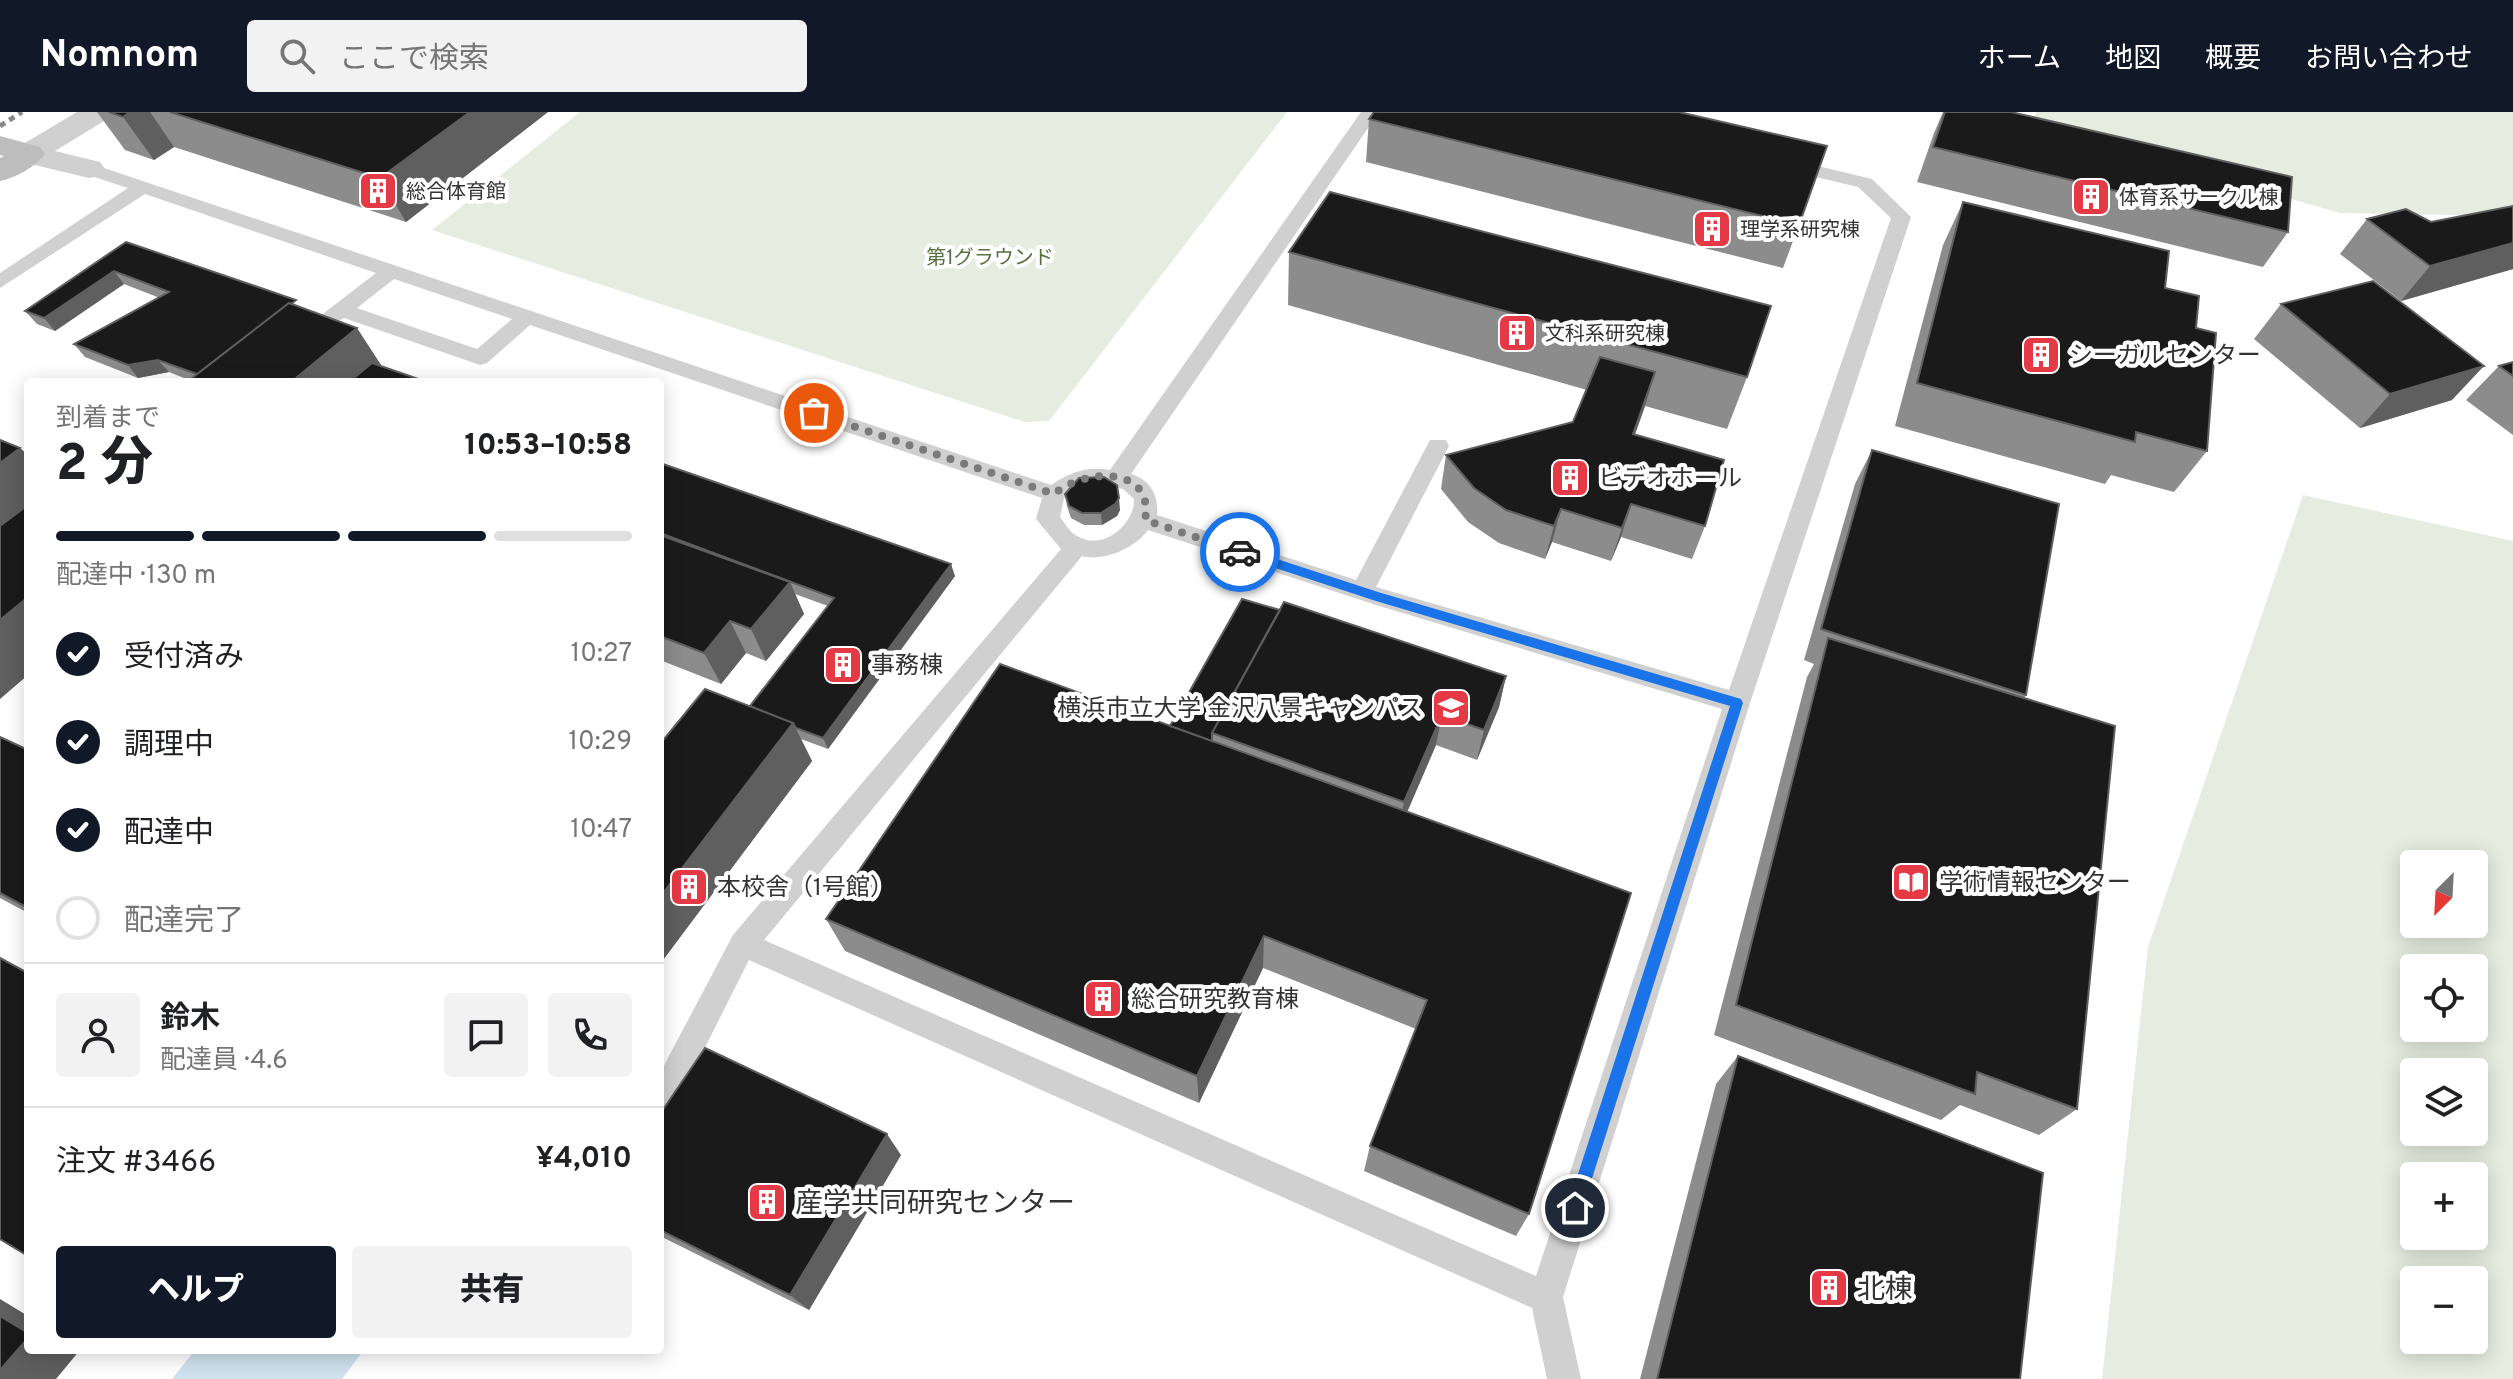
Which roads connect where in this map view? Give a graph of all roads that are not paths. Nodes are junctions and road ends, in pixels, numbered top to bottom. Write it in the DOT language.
graph roads {
  1 [pos="98,112"];
  2 [pos="1370,112"];
  3 [pos="15,150"];
  4 [pos="1759,158"];
  5 [pos="89,169"];
  6 [pos="0,172"];
  7 [pos="143,187"];
  8 [pos="391,271"];
  9 [pos="0,282"];
  10 [pos="341,310"];
  11 [pos="527,316"];
  12 [pos="318,328"];
  13 [pos="1438,446"];
  14 [pos="1117,477"];
  15 [pos="1054,494"];
  16 [pos="1145,520"];
  17 [pos="1077,546"];
  18 [pos="1362,591"];
  19 [pos="1737,703"];
  20 [pos="743,944"];
  21 [pos="664,1096"];
  22 [pos="1546,1297"];
  23 [pos="1564,1379"];
  1 -- 3 [label="street"];
  2 -- 14 [label="lane"];
  3 -- 5 [label="street"];
  3 -- 6 [label="street"];
  4 -- 19 [label="lane"];
  5 -- 7 [label="lane"];
  7 -- 8 [label="lane"];
  7 -- 9 [label="lane"];
  8 -- 10 [label="lane"];
  8 -- 11 [label="lane"];
  10 -- 11 [label="lane"];
  10 -- 12 [label="lane"];
  11 -- 15 [label="lane"];
  13 -- 18 [label="lane"];
  14 -- 15 [label="lane"];
  14 -- 16 [label="lane"];
  15 -- 17 [label="lane"];
  16 -- 17 [label="lane"];
  16 -- 18 [label="lane"];
  17 -- 20 [label="lane"];
  18 -- 19 [label="lane"];
  19 -- 22 [label="lane"];
  20 -- 21 [label="lane"];
  20 -- 22 [label="lane"];
  22 -- 23 [label="lane"];
}
